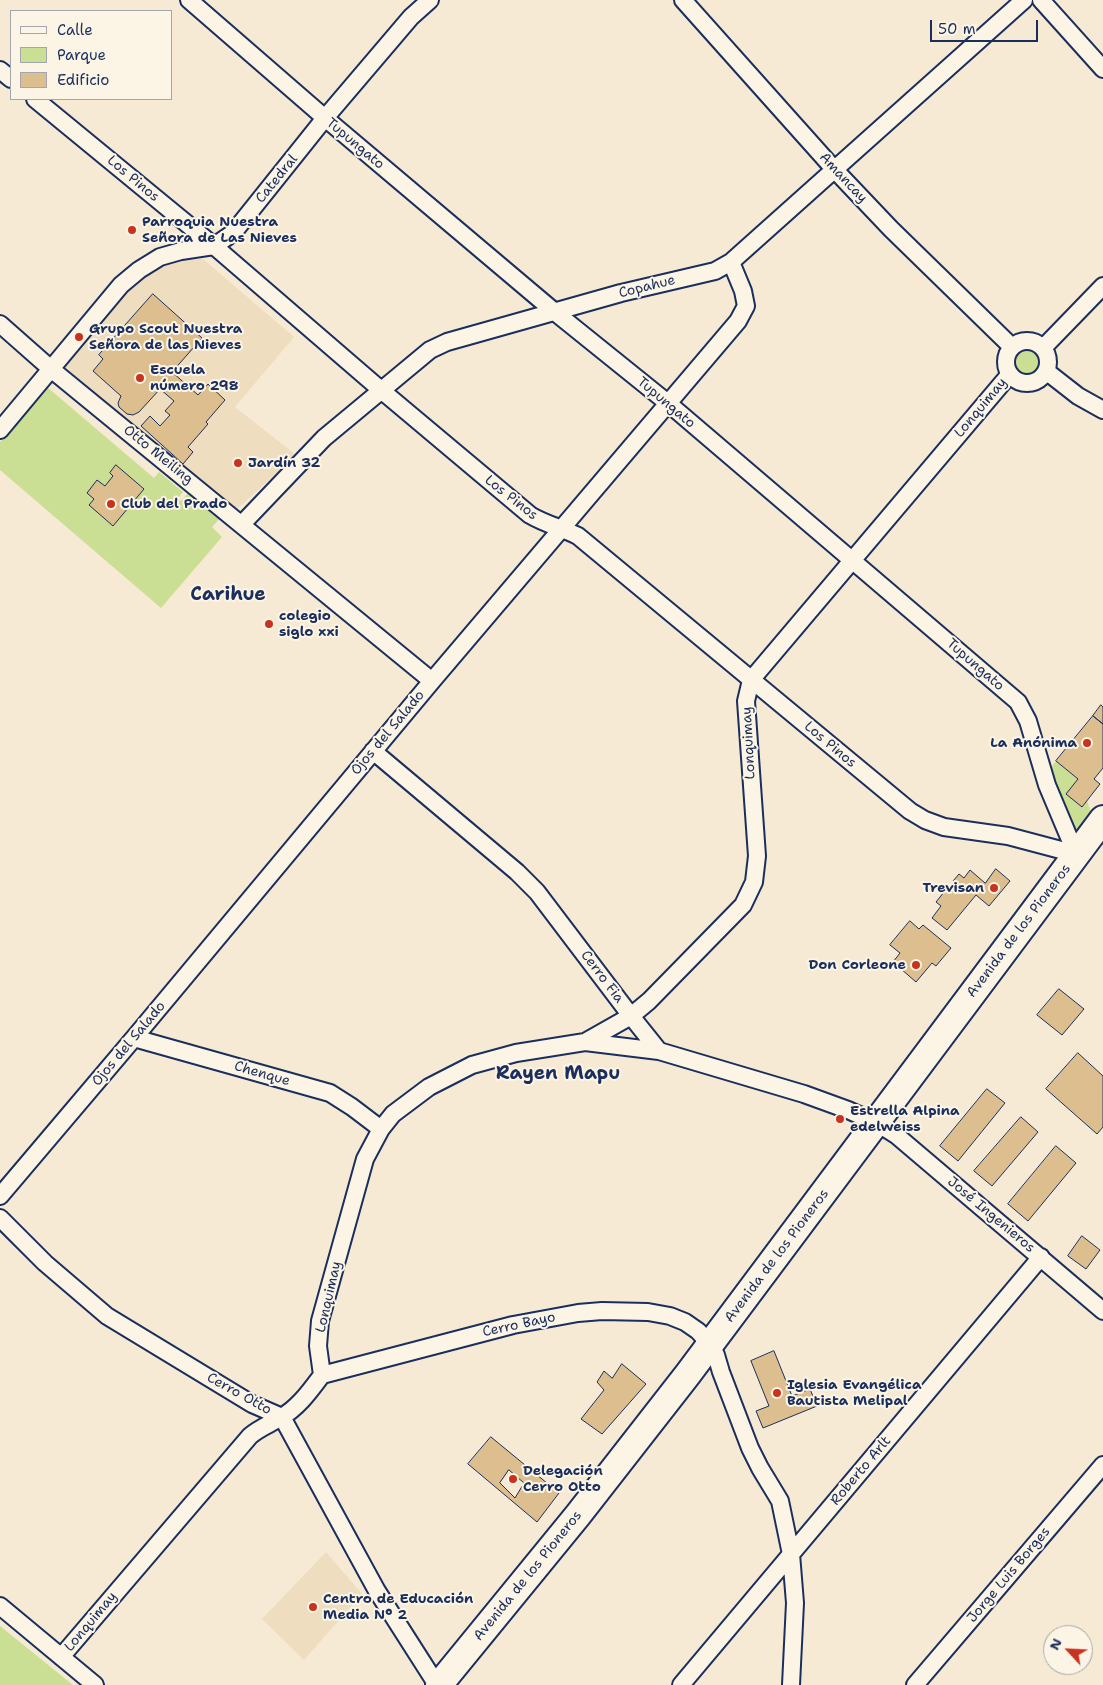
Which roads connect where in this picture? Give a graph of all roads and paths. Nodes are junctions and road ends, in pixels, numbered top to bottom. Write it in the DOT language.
graph roads {
  1 [pos="190,0"];
  2 [pos="430,0"];
  3 [pos="684,0"];
  4 [pos="1024,0"];
  5 [pos="1041,0"];
  6 [pos="1103,69"];
  7 [pos="0,70"];
  8 [pos="10,78"];
  9 [pos="36,100"];
  10 [pos="326,118"];
  11 [pos="834,170"];
  12 [pos="214,246"];
  13 [pos="731,262"];
  14 [pos="1103,286"];
  15 [pos="556,313"];
  16 [pos="0,324"];
  17 [pos="1012,348"];
  18 [pos="1043,348"];
  19 [pos="51,369"];
  20 [pos="1046,371"];
  21 [pos="1010,374"];
  22 [pos="381,390"];
  23 [pos="669,404"];
  24 [pos="1103,410"];
  25 [pos="0,430"];
  26 [pos="242,524"];
  27 [pos="562,528"];
  28 [pos="853,560"];
  29 [pos="751,680"];
  30 [pos="432,681"];
  31 [pos="373,751"];
  32 [pos="1103,819"];
  33 [pos="1076,854"];
  34 [pos="631,1016"];
  35 [pos="134,1038"];
  36 [pos="585,1042"];
  37 [pos="660,1051"];
  38 [pos="877,1123"];
  39 [pos="381,1130"];
  40 [pos="0,1196"];
  41 [pos="0,1218"];
  42 [pos="1041,1257"];
  43 [pos="1103,1311"];
  44 [pos="710,1344"];
  45 [pos="322,1375"];
  46 [pos="282,1417"];
  47 [pos="1103,1464"];
  48 [pos="791,1554"];
  49 [pos="0,1606"];
  50 [pos="61,1657"];
  51 [pos="95,1685"];
  52 [pos="438,1685"];
  53 [pos="681,1685"];
  54 [pos="790,1685"];
  55 [pos="915,1685"];
  1 -- 10 [label="street, Tupungato"];
  2 -- 10 [label="street, Catedral"];
  3 -- 11 [label="street, Amancay"];
  4 -- 11 [label="street, Copahue"];
  5 -- 6 [label="street"];
  7 -- 8 [label="street"];
  9 -- 12 [label="street, Los Pinos"];
  10 -- 12 [label="street, Catedral"];
  10 -- 15 [label="street, Tupungato"];
  11 -- 13 [label="street, Copahue"];
  11 -- 17 [label="street, Amancay"];
  12 -- 19 [label="street, Catedral"];
  12 -- 22 [label="street, Los Pinos"];
  13 -- 15 [label="street, Copahue"];
  13 -- 23 [label="street, Ojos del Salado"];
  14 -- 18 [label="street"];
  15 -- 22 [label="street, Copahue"];
  15 -- 23 [label="street, Tupungato"];
  16 -- 19 [label="street, Otto Meiling"];
  17 -- 18 [label="street"];
  17 -- 21 [label="street, Lonquimay"];
  18 -- 20 [label="street"];
  19 -- 25 [label="street, Catedral"];
  19 -- 26 [label="street, Otto Meiling"];
  20 -- 21 [label="street, Lonquimay"];
  20 -- 24 [label="street"];
  21 -- 28 [label="street, Lonquimay"];
  22 -- 26 [label="street, Copahue"];
  22 -- 27 [label="street, Los Pinos"];
  23 -- 27 [label="street, Ojos del Salado"];
  23 -- 28 [label="street, Tupungato"];
  26 -- 30 [label="street, Otto Meiling"];
  27 -- 29 [label="street, Los Pinos"];
  27 -- 30 [label="street, Ojos del Salado"];
  28 -- 29 [label="street, Lonquimay"];
  28 -- 33 [label="street, Tupungato"];
  29 -- 33 [label="street, Los Pinos"];
  29 -- 34 [label="street, Lonquimay"];
  30 -- 31 [label="street, Ojos del Salado"];
  31 -- 34 [label="street, Cerro Fia"];
  31 -- 35 [label="street, Ojos del Salado"];
  32 -- 33 [label="main road, Avenida de los Pioneros"];
  33 -- 38 [label="main road, Avenida de los Pioneros"];
  34 -- 36 [label="street, Lonquimay"];
  34 -- 37 [label="street, Cerro Fia"];
  35 -- 39 [label="street, Chenque"];
  35 -- 40 [label="street, Ojos del Salado"];
  36 -- 37 [label="street, Lonquimay"];
  36 -- 39 [label="street, Lonquimay"];
  37 -- 38 [label="street"];
  38 -- 42 [label="street, José Ingenieros"];
  38 -- 44 [label="main road, Avenida de los Pioneros"];
  39 -- 45 [label="street, Lonquimay"];
  41 -- 46 [label="street, Cerro Otto"];
  42 -- 43 [label="street, José Ingenieros"];
  42 -- 48 [label="street, Roberto Arlt"];
  44 -- 45 [label="street, Cerro Bayo"];
  44 -- 48 [label="street"];
  44 -- 52 [label="main road, Avenida de los Pioneros"];
  45 -- 46 [label="street, Lonquimay"];
  46 -- 50 [label="street, Lonquimay"];
  46 -- 52 [label="street, Cerro Otto"];
  47 -- 55 [label="street, Jorge Luis Borges"];
  48 -- 53 [label="street, Roberto Arlt"];
  48 -- 54 [label="street"];
  49 -- 50 [label="street"];
  50 -- 51 [label="street"];
}
